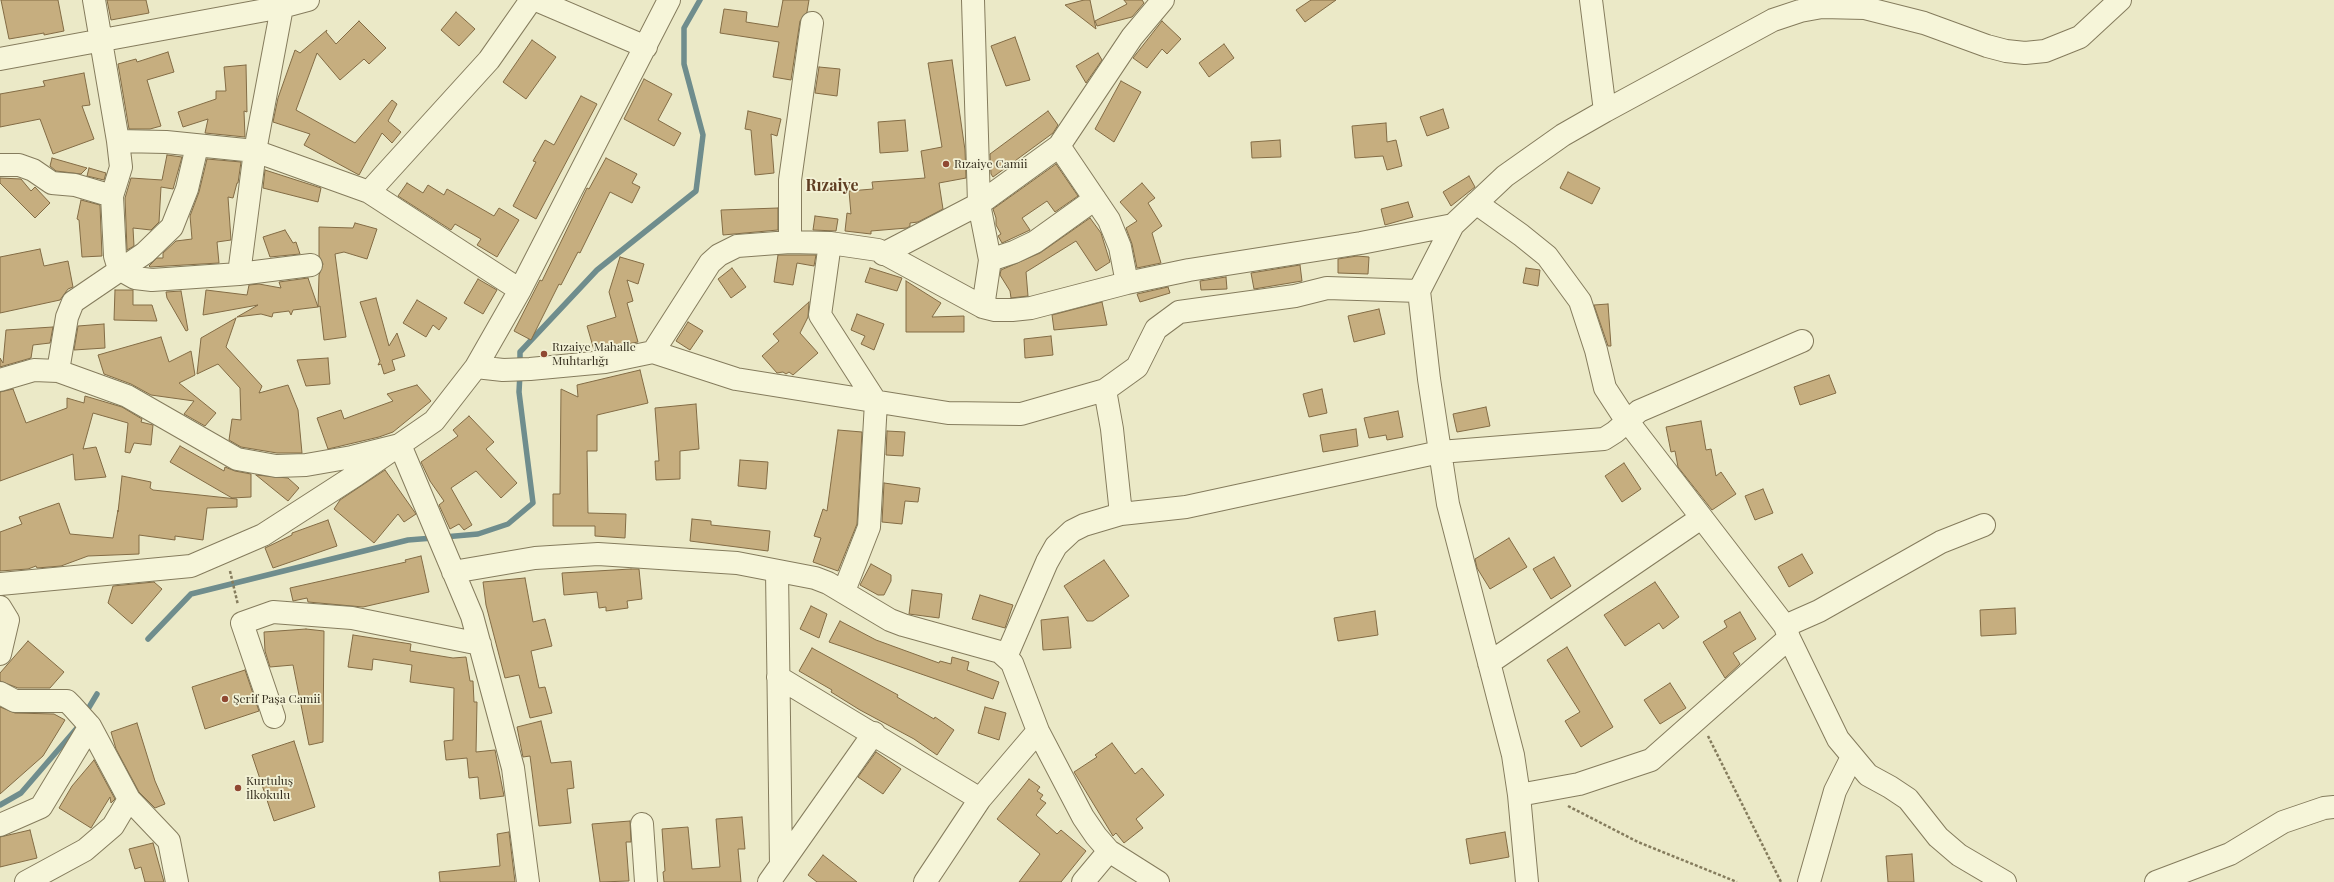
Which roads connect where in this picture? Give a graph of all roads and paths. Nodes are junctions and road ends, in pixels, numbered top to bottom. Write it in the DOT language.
graph roads {
  1 [pos="94,0"];
  2 [pos="308,0"];
  3 [pos="531,0"];
  4 [pos="536,0"];
  5 [pos="669,0"];
  6 [pos="973,0"];
  7 [pos="1164,0"];
  8 [pos="1591,0"];
  9 [pos="2120,0"];
  10 [pos="281,4"];
  11 [pos="812,23"];
  12 [pos="100,40"];
  13 [pos="646,47"];
  14 [pos="0,59"];
  15 [pos="1605,111"];
  16 [pos="118,141"];
  17 [pos="197,146"];
  18 [pos="1059,146"];
  19 [pos="255,151"];
  20 [pos="0,165"];
  21 [pos="369,192"];
  22 [pos="112,196"];
  23 [pos="1094,199"];
  24 [pos="1476,203"];
  25 [pos="979,204"];
  26 [pos="1453,225"];
  27 [pos="790,242"];
  28 [pos="830,243"];
  29 [pos="883,254"];
  30 [pos="990,260"];
  31 [pos="311,265"];
  32 [pos="120,269"];
  33 [pos="239,274"];
  34 [pos="1127,283"];
  35 [pos="520,290"];
  36 [pos="1419,292"];
  37 [pos="983,307"];
  38 [pos="1802,341"];
  39 [pos="653,352"];
  40 [pos="476,367"];
  41 [pos="58,371"];
  42 [pos="0,380"];
  43 [pos="1105,390"];
  44 [pos="876,402"];
  45 [pos="1626,420"];
  46 [pos="400,445"];
  47 [pos="1440,452"];
  48 [pos="306,465"];
  49 [pos="318,500"];
  50 [pos="1121,514"];
  51 [pos="1701,518"];
  52 [pos="1984,525"];
  53 [pos="449,562"];
  54 [pos="777,571"];
  55 [pos="230,572"];
  56 [pos="0,584"];
  57 [pos="844,591"];
  58 [pos="237,604"];
  59 [pos="0,607"];
  60 [pos="1787,632"];
  61 [pos="480,644"];
  62 [pos="0,654"];
  63 [pos="1006,657"];
  64 [pos="1489,663"];
  65 [pos="778,677"];
  66 [pos="0,693"];
  67 [pos="274,717"];
  68 [pos="1699,717"];
  69 [pos="89,725"];
  70 [pos="1038,731"];
  71 [pos="874,733"];
  72 [pos="1852,757"];
  73 [pos="1519,795"];
  74 [pos="129,799"];
  75 [pos="980,799"];
  76 [pos="1567,806"];
  77 [pos="2334,807"];
  78 [pos="642,824"];
  79 [pos="0,825"];
  80 [pos="1108,851"];
  81 [pos="775,873"];
  82 [pos="26,882"];
  83 [pos="177,882"];
  84 [pos="528,882"];
  85 [pos="646,882"];
  86 [pos="925,882"];
  87 [pos="1083,882"];
  88 [pos="1158,882"];
  89 [pos="1526,882"];
  90 [pos="1737,882"];
  91 [pos="1781,882"];
  92 [pos="1809,882"];
  93 [pos="2005,882"];
  94 [pos="2156,882"];
  1 -- 12 [label="street"];
  2 -- 10 [label="street"];
  3 -- 21 [label="street"];
  4 -- 13 [label="street"];
  5 -- 13 [label="street"];
  6 -- 25 [label="street"];
  7 -- 18 [label="street"];
  8 -- 15 [label="street"];
  9 -- 15 [label="street"];
  10 -- 12 [label="street"];
  10 -- 19 [label="street"];
  11 -- 27 [label="street"];
  12 -- 14 [label="street"];
  12 -- 16 [label="street"];
  13 -- 35 [label="street"];
  15 -- 24 [label="street"];
  16 -- 17 [label="street"];
  16 -- 22 [label="street"];
  17 -- 19 [label="street"];
  17 -- 32 [label="street"];
  18 -- 23 [label="street"];
  18 -- 25 [label="street"];
  19 -- 21 [label="street"];
  19 -- 33 [label="street"];
  20 -- 22 [label="street"];
  21 -- 35 [label="street"];
  22 -- 32 [label="street"];
  23 -- 30 [label="street"];
  23 -- 34 [label="street"];
  24 -- 26 [label="street"];
  24 -- 45 [label="street"];
  25 -- 29 [label="street"];
  25 -- 30 [label="street"];
  26 -- 34 [label="street"];
  26 -- 36 [label="street"];
  27 -- 28 [label="street"];
  27 -- 39 [label="street"];
  28 -- 29 [label="street"];
  28 -- 44 [label="street"];
  29 -- 37 [label="street"];
  30 -- 37 [label="street"];
  31 -- 33 [label="street"];
  32 -- 33 [label="street"];
  32 -- 41 [label="street"];
  34 -- 37 [label="street"];
  35 -- 40 [label="street"];
  36 -- 43 [label="street"];
  36 -- 47 [label="street"];
  38 -- 45 [label="street"];
  39 -- 40 [label="street"];
  39 -- 44 [label="street"];
  40 -- 46 [label="street"];
  41 -- 42 [label="street"];
  41 -- 48 [label="street"];
  43 -- 44 [label="street"];
  43 -- 50 [label="street"];
  44 -- 57 [label="street"];
  45 -- 47 [label="street"];
  45 -- 51 [label="street"];
  46 -- 48 [label="street"];
  46 -- 49 [label="street"];
  46 -- 53 [label="street"];
  47 -- 50 [label="street"];
  47 -- 64 [label="street"];
  48 -- 49 [label="street"];
  49 -- 56 [label="street"];
  50 -- 63 [label="street"];
  51 -- 60 [label="street"];
  51 -- 64 [label="street"];
  52 -- 60 [label="street"];
  53 -- 54 [label="street"];
  53 -- 61 [label="street"];
  54 -- 57 [label="street"];
  54 -- 65 [label="street"];
  55 -- 58 [label="path"];
  57 -- 63 [label="street"];
  59 -- 62 [label="street"];
  60 -- 68 [label="street"];
  60 -- 72 [label="street"];
  61 -- 67 [label="street"];
  61 -- 84 [label="street"];
  63 -- 70 [label="street"];
  64 -- 73 [label="street"];
  65 -- 71 [label="street"];
  65 -- 81 [label="street"];
  66 -- 69 [label="street"];
  68 -- 73 [label="street"];
  68 -- 91 [label="path"];
  69 -- 74 [label="street"];
  69 -- 79 [label="street"];
  70 -- 75 [label="street"];
  70 -- 80 [label="street"];
  71 -- 75 [label="street"];
  71 -- 81 [label="street"];
  72 -- 92 [label="street"];
  72 -- 93 [label="street"];
  73 -- 89 [label="street"];
  74 -- 82 [label="street"];
  74 -- 83 [label="street"];
  75 -- 86 [label="street"];
  76 -- 90 [label="path"];
  77 -- 94 [label="street"];
  78 -- 85 [label="street"];
  80 -- 87 [label="street"];
  80 -- 88 [label="street"];
}
